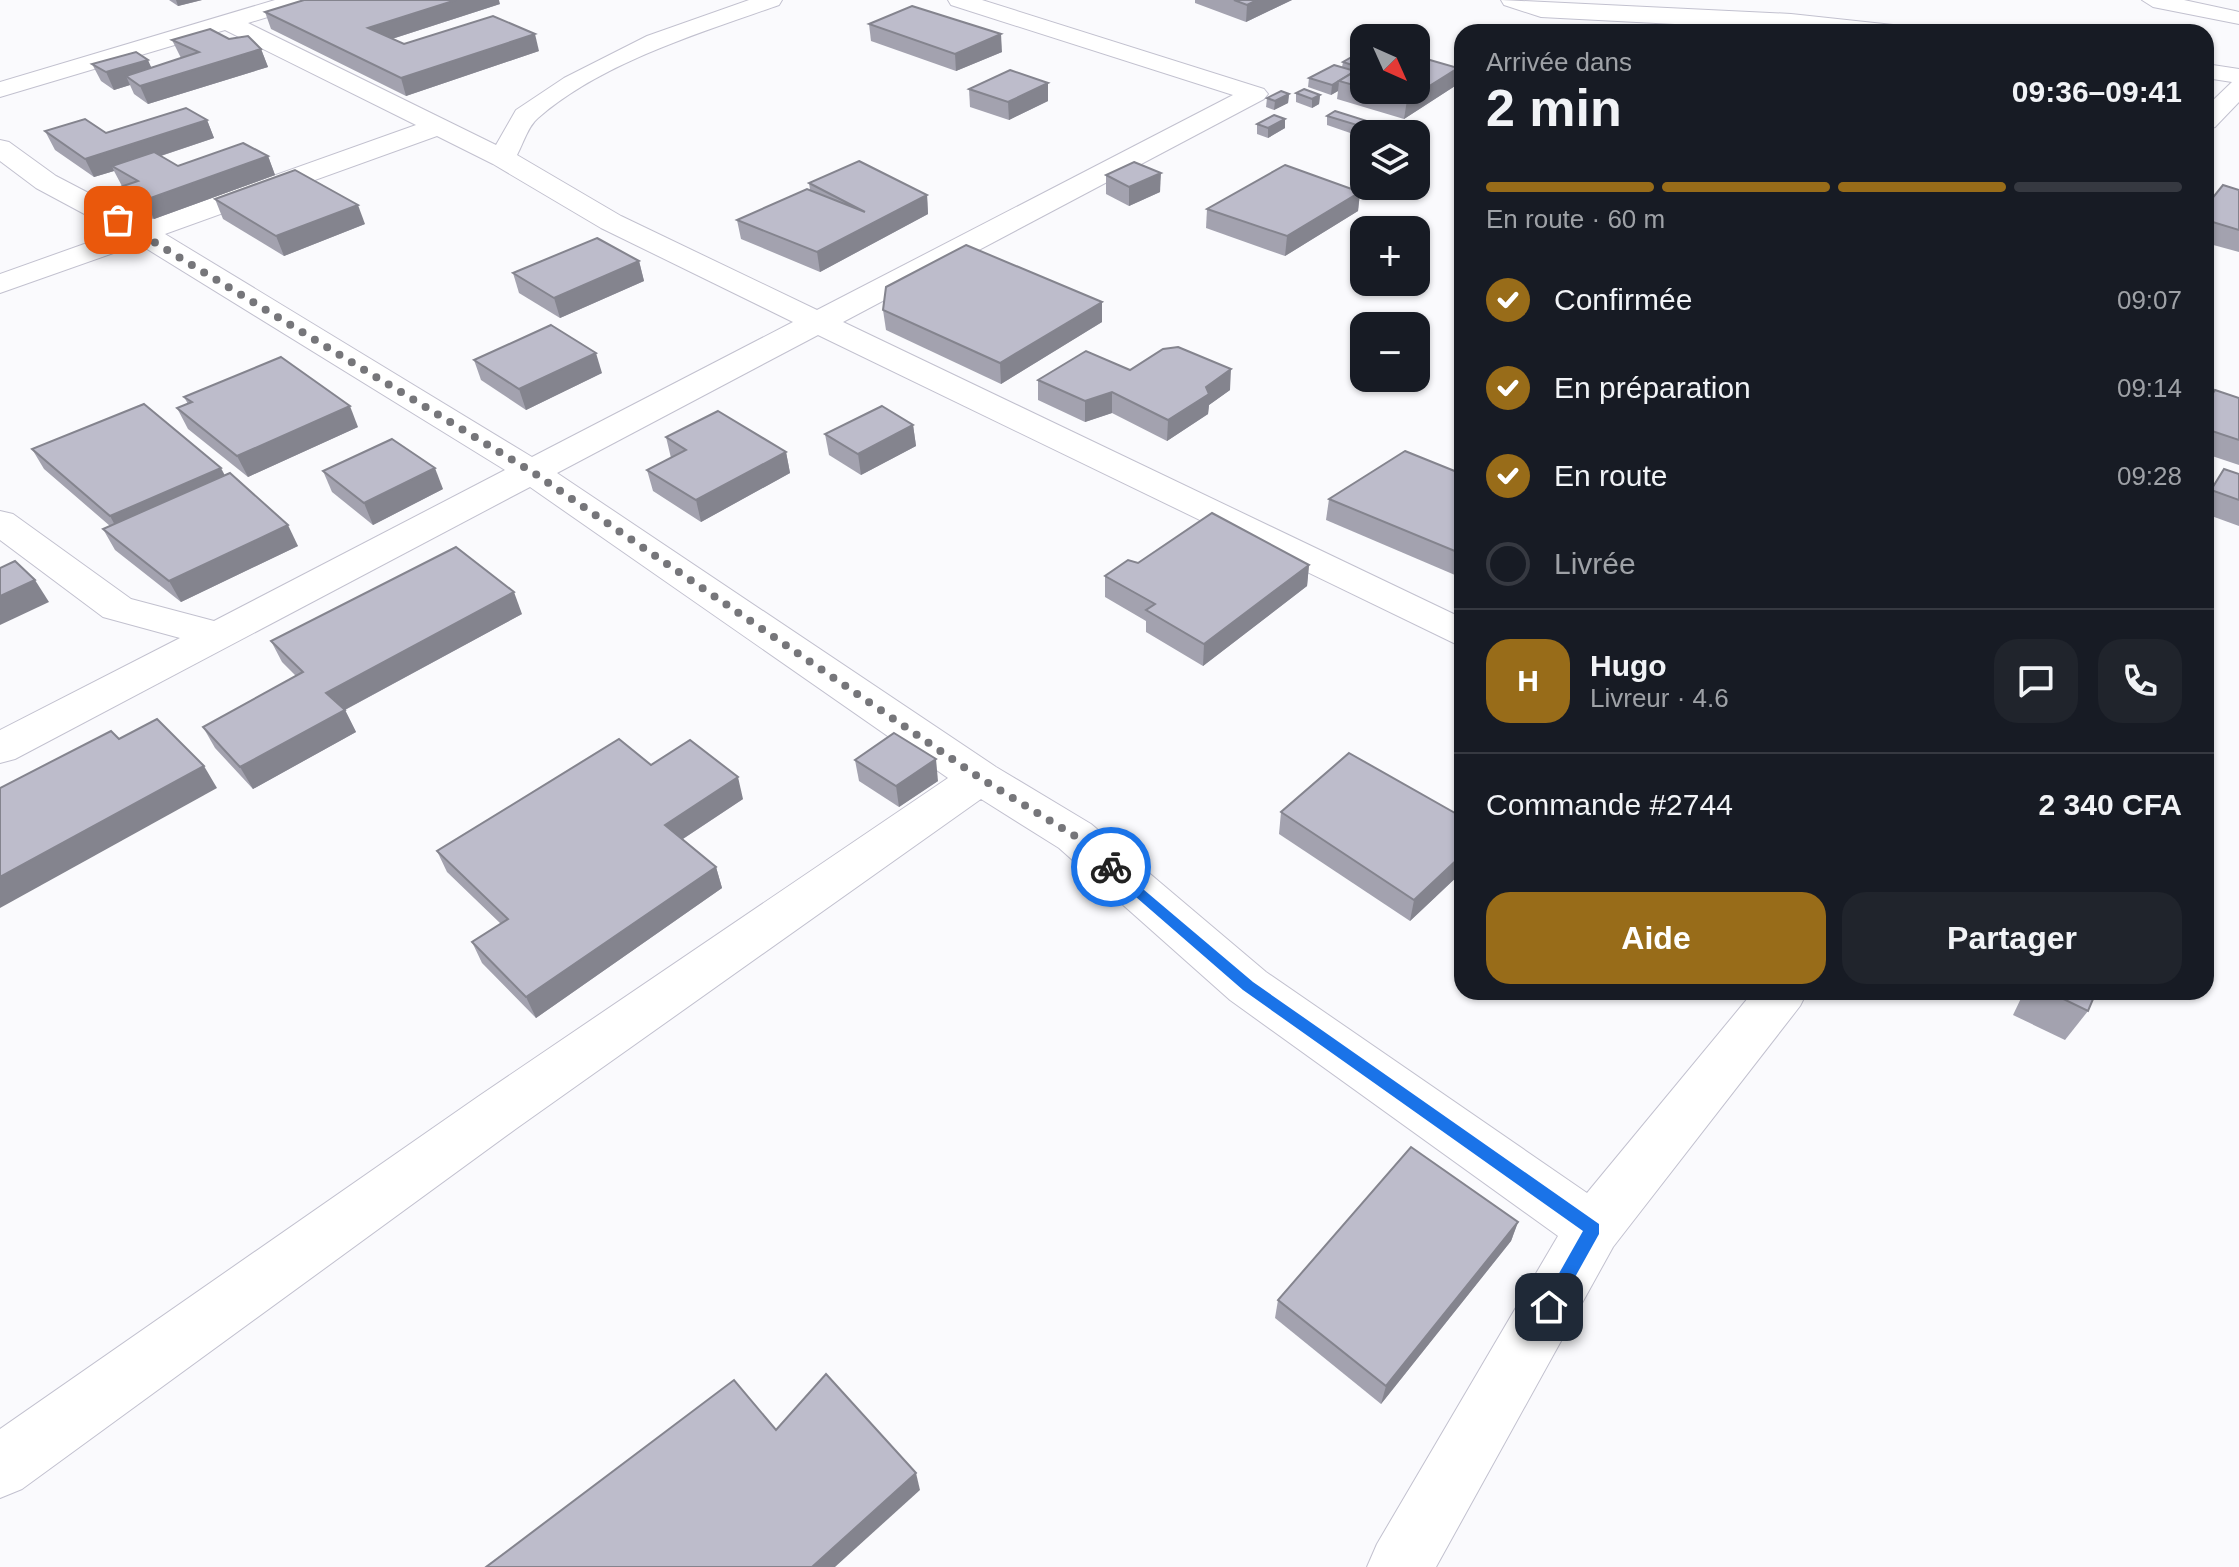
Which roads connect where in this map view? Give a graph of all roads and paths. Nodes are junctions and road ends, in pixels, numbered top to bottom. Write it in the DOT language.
graph roads {
  1 [pos="299,0"];
  2 [pos="771,0"];
  3 [pos="959,0"];
  4 [pos="1512,0"];
  5 [pos="2153,0"];
  6 [pos="2235,18"];
  7 [pos="224,20"];
  8 [pos="1819,24"];
  9 [pos="2214,72"];
  10 [pos="2239,76"];
  11 [pos="2239,88"];
  12 [pos="0,90"];
  13 [pos="2214,114"];
  14 [pos="439,126"];
  15 [pos="0,148"];
  16 [pos="502,158"];
  17 [pos="142,233"];
  18 [pos="0,284"];
  19 [pos="819,322"];
  20 [pos="534,473"];
  21 [pos="0,522"];
  22 [pos="1454,630"];
  23 [pos="218,635"];
  24 [pos="0,748"];
  25 [pos="980,778"];
  26 [pos="1776,1000"];
  27 [pos="1593,1229"];
  28 [pos="0,1467"];
  29 [pos="1400,1567"];
  1 -- 7 [label="street"];
  2 -- 16 [label="street"];
  3 -- 19 [label="street"];
  4 -- 8 [label="street"];
  5 -- 6 [label="street"];
  7 -- 12 [label="street"];
  7 -- 14 [label="street"];
  9 -- 10 [label="street"];
  11 -- 13 [label="street"];
  14 -- 16 [label="street"];
  14 -- 17 [label="street"];
  15 -- 17 [label="street"];
  16 -- 19 [label="street"];
  17 -- 18 [label="street"];
  17 -- 20 [label="street"];
  19 -- 20 [label="street"];
  19 -- 22 [label="street"];
  20 -- 23 [label="street"];
  20 -- 25 [label="street"];
  21 -- 23 [label="street"];
  23 -- 24 [label="street"];
  25 -- 27 [label="street"];
  25 -- 28 [label="street"];
  26 -- 27 [label="street"];
  27 -- 29 [label="street"];
}
